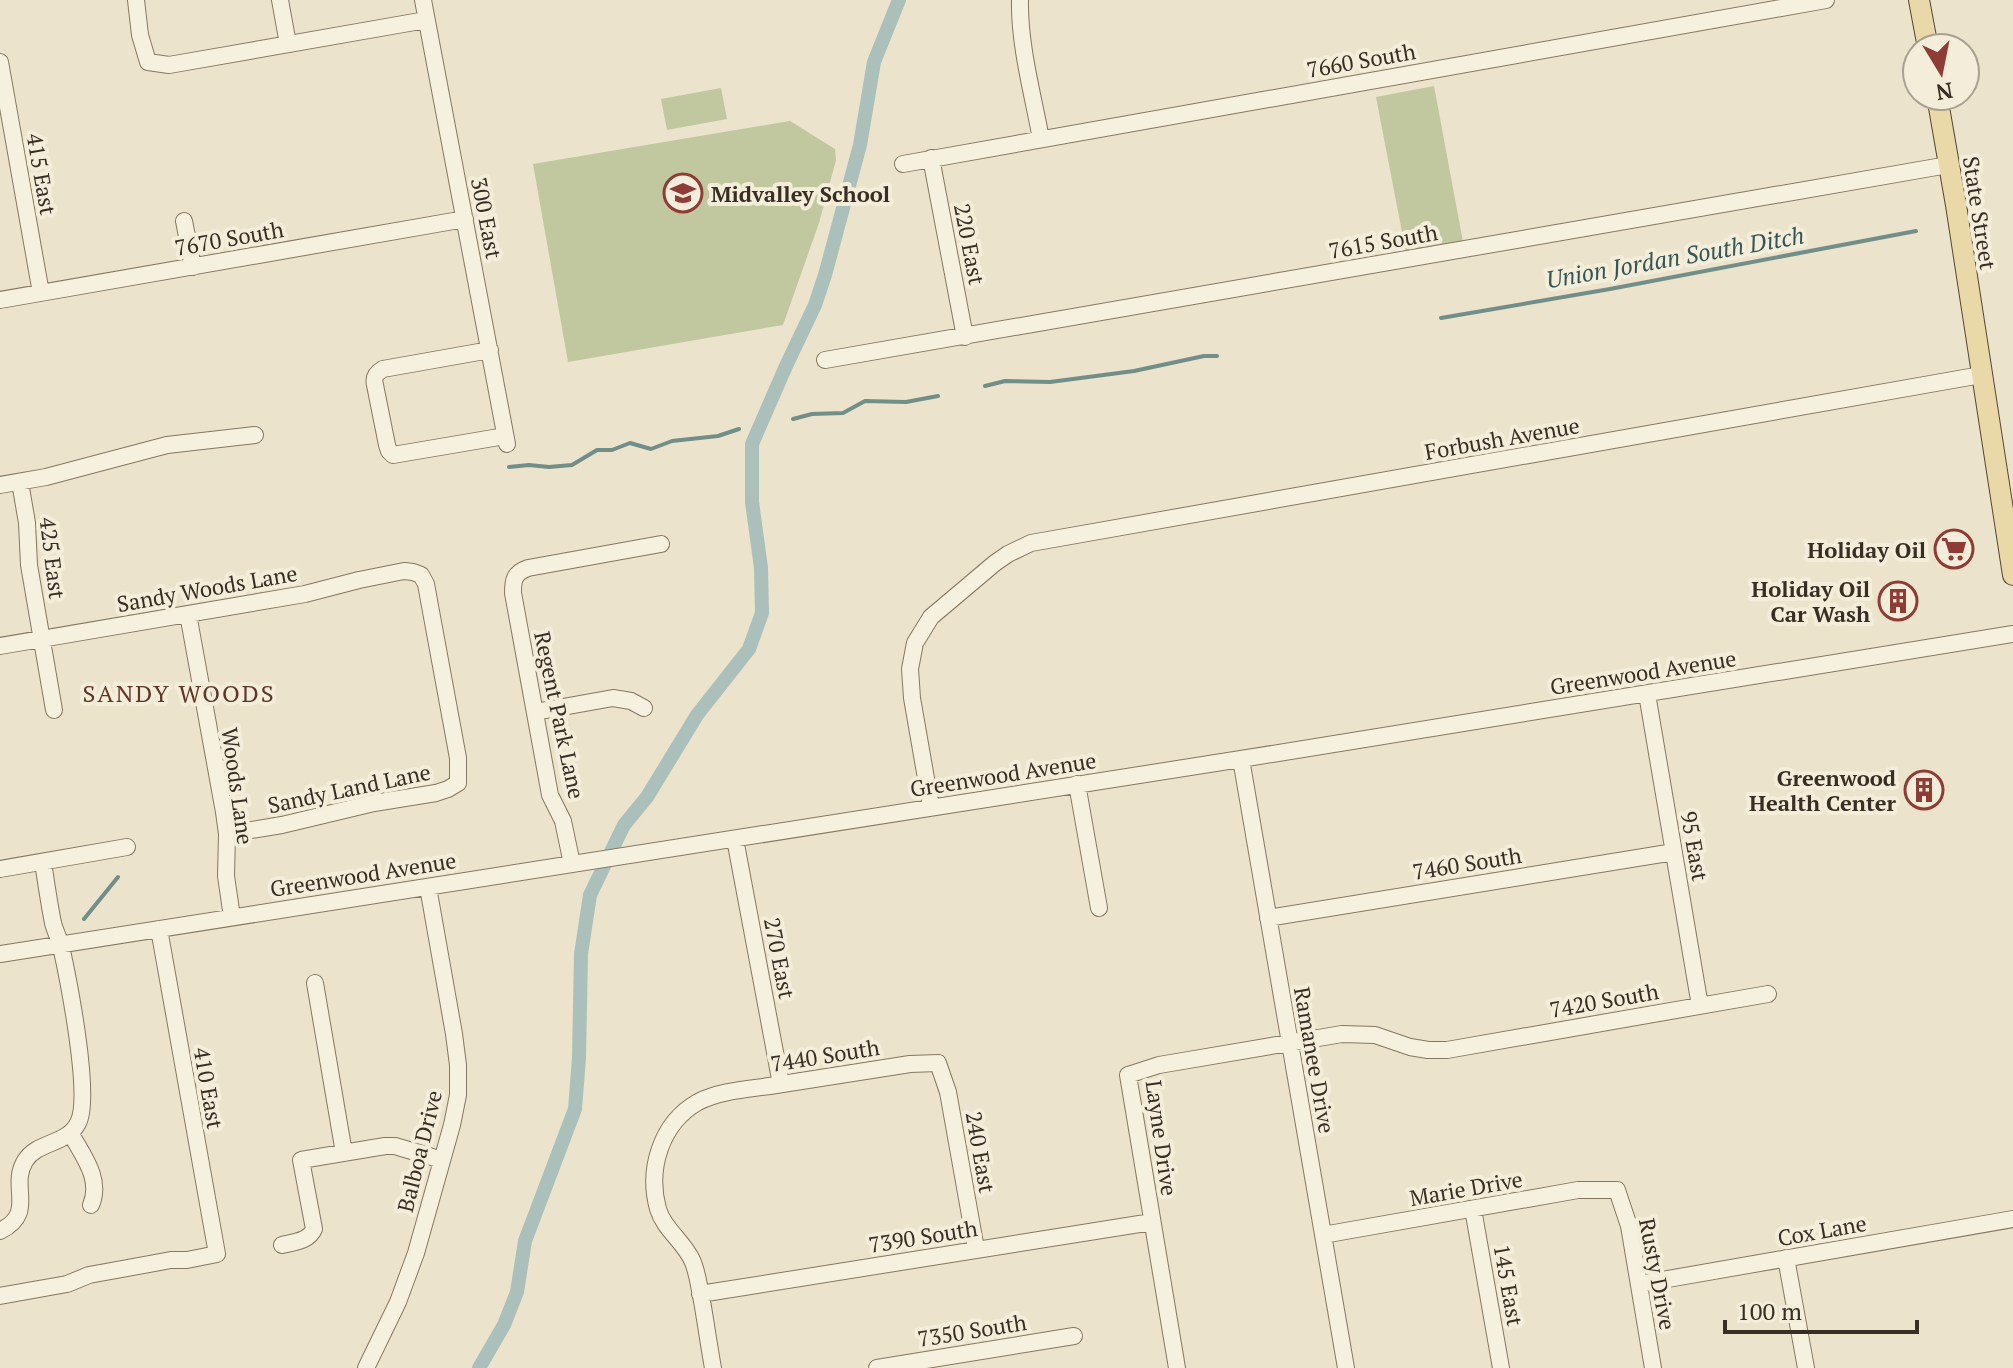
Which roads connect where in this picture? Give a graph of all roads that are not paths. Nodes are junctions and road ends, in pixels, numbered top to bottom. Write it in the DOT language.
graph roads {
  1 [pos="136,0"];
  2 [pos="280,0"];
  3 [pos="423,0"];
  4 [pos="1020,0"];
  5 [pos="1826,0"];
  6 [pos="1919,0"];
  7 [pos="426,20"];
  8 [pos="1925,32"];
  9 [pos="288,44"];
  10 [pos="0,62"];
  11 [pos="1940,112"];
  12 [pos="1041,139"];
  13 [pos="931,158"];
  14 [pos="903,164"];
  15 [pos="1948,165"];
  16 [pos="465,219"];
  17 [pos="184,221"];
  18 [pos="193,267"];
  19 [pos="41,293"];
  20 [pos="0,300"];
  21 [pos="965,337"];
  22 [pos="490,350"];
  23 [pos="825,360"];
  24 [pos="1981,375"];
  25 [pos="255,435"];
  26 [pos="20,482"];
  27 [pos="0,485"];
  28 [pos="661,544"];
  29 [pos="421,575"];
  30 [pos="2013,575"];
  31 [pos="188,614"];
  32 [pos="2013,634"];
  33 [pos="42,638"];
  34 [pos="0,646"];
  35 [pos="1647,694"];
  36 [pos="644,708"];
  37 [pos="54,710"];
  38 [pos="535,712"];
  39 [pos="1241,759"];
  40 [pos="1077,784"];
  41 [pos="931,807"];
  42 [pos="227,834"];
  43 [pos="735,839"];
  44 [pos="127,847"];
  45 [pos="1674,852"];
  46 [pos="43,862"];
  47 [pos="578,863"];
  48 [pos="0,869"];
  49 [pos="428,887"];
  50 [pos="1099,908"];
  51 [pos="232,917"];
  52 [pos="1268,918"];
  53 [pos="159,929"];
  54 [pos="60,944"];
  55 [pos="0,954"];
  56 [pos="315,983"];
  57 [pos="1768,994"];
  58 [pos="1700,1006"];
  59 [pos="1289,1043"];
  60 [pos="938,1063"];
  61 [pos="781,1084"];
  62 [pos="71,1134"];
  63 [pos="344,1153"];
  64 [pos="442,1160"];
  65 [pos="1617,1190"];
  66 [pos="91,1205"];
  67 [pos="1473,1209"];
  68 [pos="2013,1219"];
  69 [pos="1152,1222"];
  70 [pos="0,1231"];
  71 [pos="1323,1235"];
  72 [pos="282,1245"];
  73 [pos="976,1249"];
  74 [pos="1786,1258"];
  75 [pos="1639,1284"];
  76 [pos="700,1294"];
  77 [pos="0,1296"];
  78 [pos="1074,1336"];
  79 [pos="366,1368"];
  80 [pos="713,1368"];
  81 [pos="877,1368"];
  82 [pos="1177,1368"];
  83 [pos="1346,1368"];
  84 [pos="1501,1368"];
  85 [pos="1653,1368"];
  86 [pos="1806,1368"];
  1 -- 9 [label="street"];
  2 -- 9 [label="street"];
  3 -- 7 [label="street, 300 East"];
  4 -- 12 [label="street"];
  5 -- 12 [label="street, 7660 South"];
  6 -- 8 [label="main road"];
  7 -- 9 [label="street"];
  7 -- 16 [label="street, 300 East"];
  10 -- 19 [label="street, 415 East"];
  11 -- 15 [label="main road, State Street"];
  12 -- 13 [label="street, 7660 South"];
  13 -- 14 [label="street, 7660 South"];
  13 -- 21 [label="street, 220 East"];
  15 -- 21 [label="street, 7615 South"];
  15 -- 24 [label="main road, State Street"];
  16 -- 18 [label="street, 7670 South"];
  16 -- 22 [label="street, 300 East"];
  17 -- 18 [label="street"];
  18 -- 19 [label="street, 7670 South"];
  19 -- 20 [label="street, 7670 South"];
  21 -- 23 [label="street, 7615 South"];
  22 -- 22 [label="street, 300 East"];
  24 -- 30 [label="main road, State Street"];
  24 -- 41 [label="street, Forbush Avenue"];
  25 -- 26 [label="street"];
  26 -- 27 [label="street"];
  26 -- 33 [label="street, 425 East"];
  28 -- 38 [label="street, Regent Park Lane"];
  29 -- 31 [label="street, Sandy Woods Lane"];
  29 -- 42 [label="street, Sandy Land Lane"];
  31 -- 33 [label="street, Sandy Woods Lane"];
  31 -- 42 [label="street, Woods Lane"];
  32 -- 35 [label="street, Greenwood Avenue"];
  33 -- 34 [label="street, Sandy Woods Lane"];
  33 -- 37 [label="street, 425 East"];
  35 -- 39 [label="street, Greenwood Avenue"];
  35 -- 45 [label="street, 95 East"];
  36 -- 38 [label="street"];
  38 -- 47 [label="street, Regent Park Lane"];
  39 -- 40 [label="street, Greenwood Avenue"];
  39 -- 52 [label="street, Ramanee Drive"];
  40 -- 41 [label="street, Greenwood Avenue"];
  40 -- 50 [label="street"];
  41 -- 43 [label="street, Greenwood Avenue"];
  42 -- 51 [label="street, Woods Lane"];
  43 -- 47 [label="street, Greenwood Avenue"];
  43 -- 61 [label="street, 270 East"];
  44 -- 46 [label="street"];
  45 -- 52 [label="street, 7460 South"];
  45 -- 58 [label="street, 95 East"];
  46 -- 48 [label="street"];
  46 -- 54 [label="street"];
  47 -- 49 [label="street, Greenwood Avenue"];
  49 -- 51 [label="street, Greenwood Avenue"];
  49 -- 64 [label="street, Balboa Drive"];
  51 -- 53 [label="street, Greenwood Avenue"];
  52 -- 59 [label="street, Ramanee Drive"];
  53 -- 54 [label="street, Greenwood Avenue"];
  53 -- 77 [label="street, 410 East"];
  54 -- 55 [label="street, Greenwood Avenue"];
  54 -- 62 [label="street"];
  56 -- 63 [label="street"];
  57 -- 58 [label="street, 7420 South"];
  58 -- 59 [label="street, 7420 South"];
  59 -- 69 [label="street, Layne Drive"];
  59 -- 71 [label="street, Ramanee Drive"];
  60 -- 61 [label="street, 7440 South"];
  60 -- 73 [label="street, 240 East"];
  61 -- 76 [label="street, 7440 South"];
  62 -- 66 [label="street"];
  62 -- 70 [label="street"];
  63 -- 64 [label="street"];
  63 -- 72 [label="street"];
  64 -- 79 [label="street, Balboa Drive"];
  65 -- 67 [label="street, Marie Drive"];
  65 -- 75 [label="street, Rusty Drive"];
  67 -- 71 [label="street, Marie Drive"];
  67 -- 84 [label="street, 145 East"];
  68 -- 74 [label="street, Cox Lane"];
  69 -- 73 [label="street, 7390 South"];
  69 -- 82 [label="street, Layne Drive"];
  71 -- 83 [label="street, Ramanee Drive"];
  73 -- 76 [label="street, 7390 South"];
  74 -- 75 [label="street, Cox Lane"];
  74 -- 86 [label="street"];
  75 -- 85 [label="street, Rusty Drive"];
  76 -- 80 [label="street, 7440 South"];
  78 -- 81 [label="street, 7350 South"];
}
